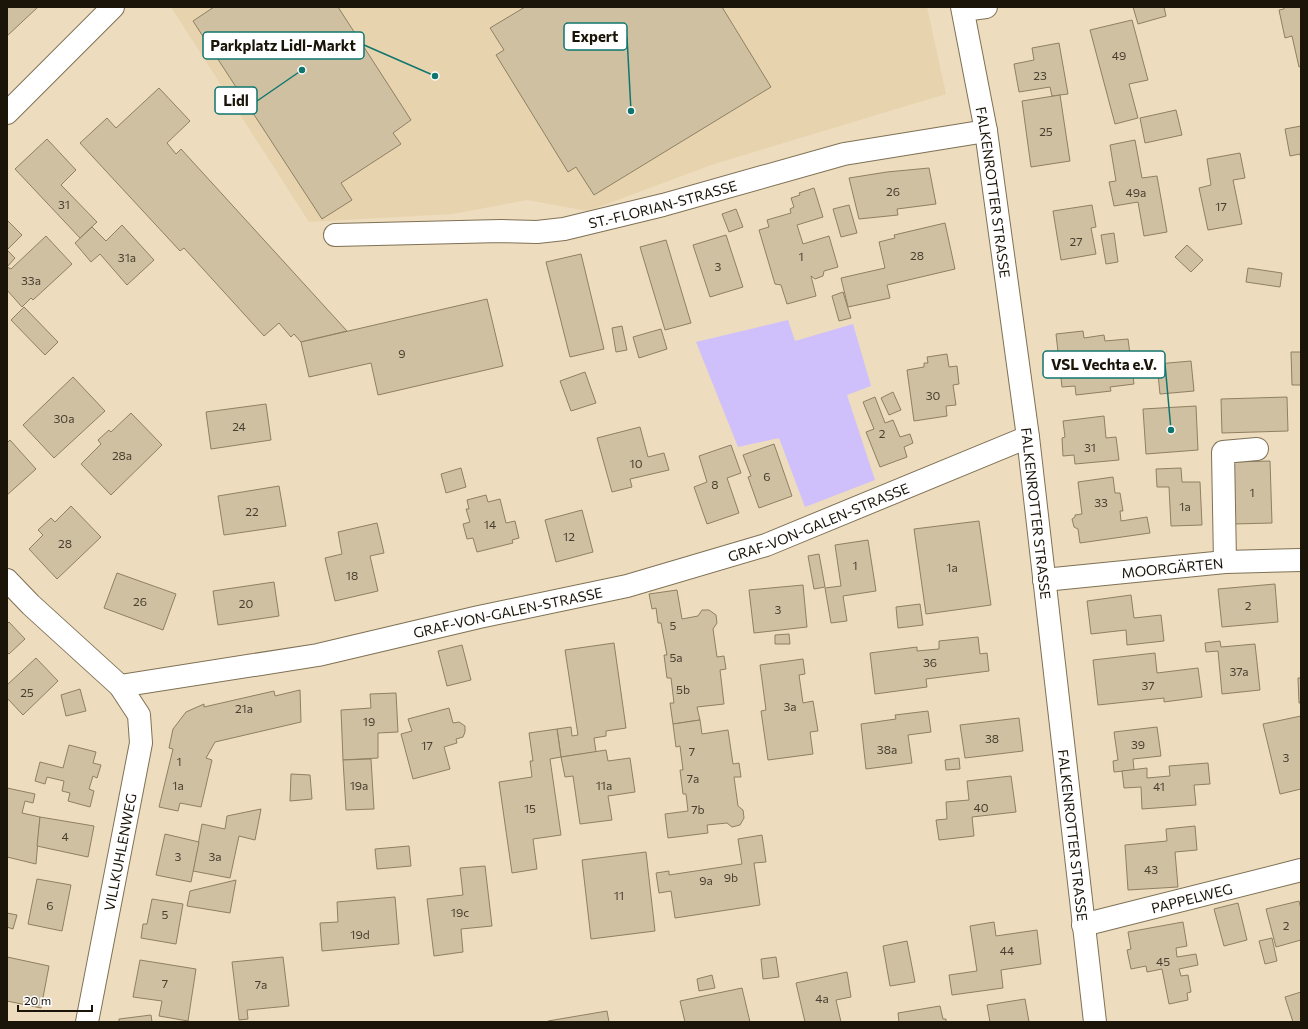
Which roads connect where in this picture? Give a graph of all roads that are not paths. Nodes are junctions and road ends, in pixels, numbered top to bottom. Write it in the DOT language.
graph roads {
  1 [pos="113,7"];
  2 [pos="986,7"];
  3 [pos="963,9"];
  4 [pos="7,113"];
  5 [pos="986,131"];
  6 [pos="335,235"];
  7 [pos="1028,437"];
  8 [pos="1257,449"];
  9 [pos="1301,560"];
  10 [pos="1225,562"];
  11 [pos="7,580"];
  12 [pos="1044,580"];
  13 [pos="120,686"];
  14 [pos="1301,870"];
  15 [pos="1083,926"];
  16 [pos="87,1022"];
  17 [pos="1095,1022"];
  1 -- 4 [label="street"];
  2 -- 3 [label="street"];
  3 -- 5 [label="street, FALKENROTTER STRASSE"];
  5 -- 6 [label="street, ST.-FLORIAN-STRASSE"];
  5 -- 7 [label="street, FALKENROTTER STRASSE"];
  7 -- 12 [label="street, FALKENROTTER STRASSE"];
  7 -- 13 [label="street, GRAF-VON-GALEN-STRASSE"];
  8 -- 10 [label="street"];
  9 -- 10 [label="street, MOORGÄRTEN"];
  10 -- 12 [label="street, MOORGÄRTEN"];
  11 -- 13 [label="street"];
  12 -- 15 [label="street, FALKENROTTER STRASSE"];
  13 -- 16 [label="street, VILLKUHLENWEG"];
  14 -- 15 [label="street, PAPPELWEG"];
  15 -- 17 [label="street, FALKENROTTER STRASSE"];
}
